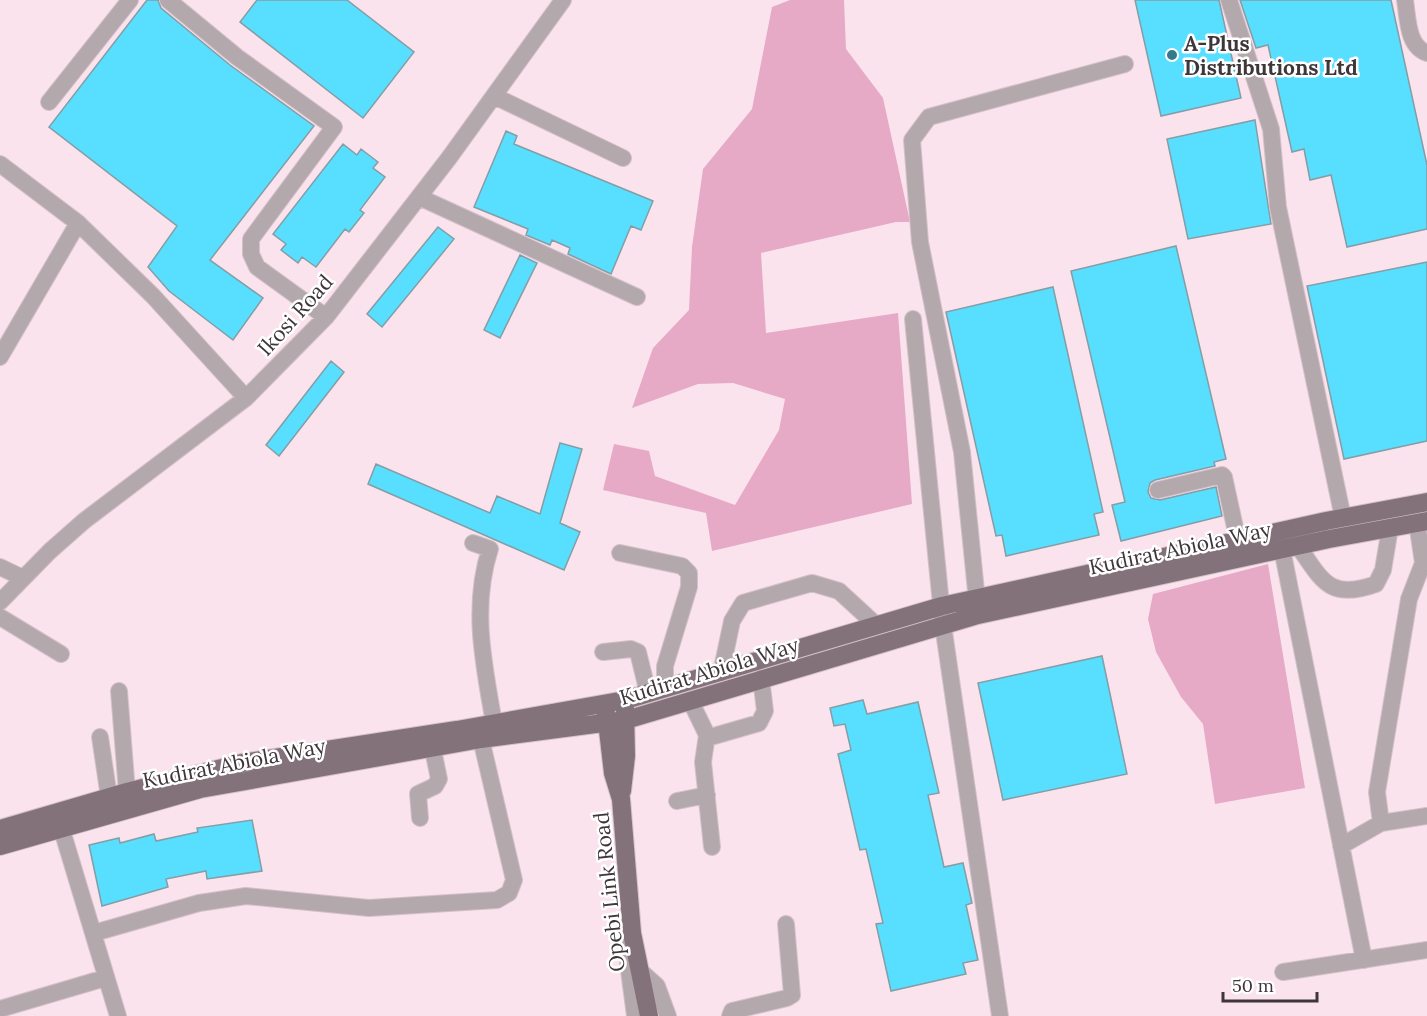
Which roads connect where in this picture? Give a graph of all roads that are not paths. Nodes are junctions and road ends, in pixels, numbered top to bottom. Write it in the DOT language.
graph roads {
  1 [pos="130,0"];
  2 [pos="168,0"];
  3 [pos="563,0"];
  4 [pos="1229,0"];
  5 [pos="1405,0"];
  6 [pos="1427,53"];
  7 [pos="1125,64"];
  8 [pos="494,96"];
  9 [pos="49,102"];
  10 [pos="623,158"];
  11 [pos="0,164"];
  12 [pos="419,197"];
  13 [pos="78,223"];
  14 [pos="637,297"];
  15 [pos="326,317"];
  16 [pos="913,320"];
  17 [pos="0,357"];
  18 [pos="246,398"];
  19 [pos="1158,490"];
  20 [pos="1427,502"];
  21 [pos="1342,518"];
  22 [pos="1422,522"];
  23 [pos="1390,528"];
  24 [pos="1238,541"];
  25 [pos="473,543"];
  26 [pos="1290,547"];
  27 [pos="620,553"];
  28 [pos="1425,562"];
  29 [pos="0,567"];
  30 [pos="23,578"];
  31 [pos="0,602"];
  32 [pos="942,606"];
  33 [pos="977,607"];
  34 [pos="0,617"];
  35 [pos="876,625"];
  36 [pos="943,625"];
  37 [pos="603,652"];
  38 [pos="61,654"];
  39 [pos="721,673"];
  40 [pos="761,678"];
  41 [pos="119,691"];
  42 [pos="657,691"];
  43 [pos="625,700"];
  44 [pos="690,700"];
  45 [pos="606,703"];
  46 [pos="626,720"];
  47 [pos="494,723"];
  48 [pos="607,723"];
  49 [pos="707,735"];
  50 [pos="100,737"];
  51 [pos="481,740"];
  52 [pos="433,750"];
  53 [pos="127,792"];
  54 [pos="707,795"];
  55 [pos="108,797"];
  56 [pos="621,799"];
  57 [pos="677,801"];
  58 [pos="1427,816"];
  59 [pos="420,818"];
  60 [pos="1381,823"];
  61 [pos="61,827"];
  62 [pos="0,830"];
  63 [pos="0,846"];
  64 [pos="1341,846"];
  65 [pos="712,847"];
  66 [pos="786,924"];
  67 [pos="94,933"];
  68 [pos="632,933"];
  69 [pos="1427,950"];
  70 [pos="1364,960"];
  71 [pos="638,969"];
  72 [pos="1283,972"];
  73 [pos="105,978"];
  74 [pos="0,1009"];
  75 [pos="118,1016"];
  76 [pos="635,1016"];
  77 [pos="649,1016"];
  78 [pos="668,1016"];
  79 [pos="730,1016"];
  80 [pos="1000,1016"];
  1 -- 9 [label="street"];
  2 -- 15 [label="street"];
  3 -- 8 [label="street, Ikosi Road"];
  4 -- 21 [label="street"];
  5 -- 6 [label="street"];
  7 -- 33 [label="street"];
  8 -- 10 [label="street"];
  8 -- 12 [label="street, Ikosi Road"];
  11 -- 13 [label="street"];
  12 -- 14 [label="street"];
  12 -- 15 [label="street, Ikosi Road"];
  13 -- 17 [label="street"];
  13 -- 18 [label="street"];
  15 -- 18 [label="street, Ikosi Road"];
  16 -- 32 [label="street"];
  18 -- 30 [label="street, Ikosi Road"];
  19 -- 24 [label="street"];
  20 -- 21 [label="main road, Kudirat Abiola Way"];
  21 -- 24 [label="main road, Kudirat Abiola Way"];
  22 -- 23 [label="main road, Kudirat Abiola Way"];
  22 -- 28 [label="street"];
  23 -- 26 [label="main road, Kudirat Abiola Way"];
  23 -- 26 [label="street"];
  24 -- 33 [label="main road, Kudirat Abiola Way"];
  25 -- 47 [label="street"];
  26 -- 33 [label="main road, Kudirat Abiola Way"];
  26 -- 64 [label="street"];
  27 -- 42 [label="street"];
  28 -- 60 [label="street"];
  29 -- 30 [label="street"];
  30 -- 31 [label="street, Ikosi Road"];
  32 -- 33 [label="main road, Kudirat Abiola Way"];
  32 -- 35 [label="main road, Kudirat Abiola Way"];
  32 -- 36 [label="street"];
  33 -- 36 [label="main road, Kudirat Abiola Way"];
  34 -- 38 [label="street"];
  35 -- 39 [label="main road, Kudirat Abiola Way"];
  35 -- 39 [label="street"];
  36 -- 40 [label="main road, Kudirat Abiola Way"];
  36 -- 80 [label="street"];
  37 -- 42 [label="street"];
  39 -- 42 [label="main road, Kudirat Abiola Way"];
  40 -- 44 [label="main road, Kudirat Abiola Way"];
  40 -- 49 [label="street"];
  41 -- 53 [label="street"];
  42 -- 43 [label="main road, Kudirat Abiola Way"];
  43 -- 45 [label="main road, Kudirat Abiola Way"];
  43 -- 46 [label="main road, Opebi Link Road"];
  44 -- 46 [label="main road, Kudirat Abiola Way"];
  44 -- 49 [label="street"];
  45 -- 47 [label="main road, Kudirat Abiola Way"];
  45 -- 48 [label="main road, Opebi Link Road"];
  46 -- 48 [label="main road, Kudirat Abiola Way"];
  46 -- 56 [label="main road, Opebi Link Road"];
  47 -- 53 [label="main road, Kudirat Abiola Way"];
  48 -- 51 [label="main road, Kudirat Abiola Way"];
  48 -- 56 [label="main road, Opebi Link Road"];
  49 -- 54 [label="street"];
  50 -- 55 [label="street"];
  51 -- 52 [label="main road, Kudirat Abiola Way"];
  51 -- 67 [label="street"];
  52 -- 59 [label="street"];
  52 -- 61 [label="main road, Kudirat Abiola Way"];
  53 -- 55 [label="main road, Kudirat Abiola Way"];
  54 -- 57 [label="street"];
  54 -- 65 [label="street"];
  55 -- 62 [label="main road, Kudirat Abiola Way"];
  56 -- 68 [label="main road, Opebi Link Road"];
  58 -- 60 [label="street"];
  60 -- 64 [label="street"];
  61 -- 63 [label="main road, Kudirat Abiola Way"];
  61 -- 67 [label="street"];
  64 -- 70 [label="street"];
  66 -- 79 [label="street"];
  67 -- 73 [label="street"];
  68 -- 71 [label="main road, Opebi Link Road"];
  68 -- 76 [label="street"];
  69 -- 70 [label="street"];
  70 -- 72 [label="street"];
  71 -- 77 [label="main road, Opebi Link Road"];
  71 -- 78 [label="street"];
  73 -- 74 [label="street"];
  73 -- 75 [label="street"];
}
